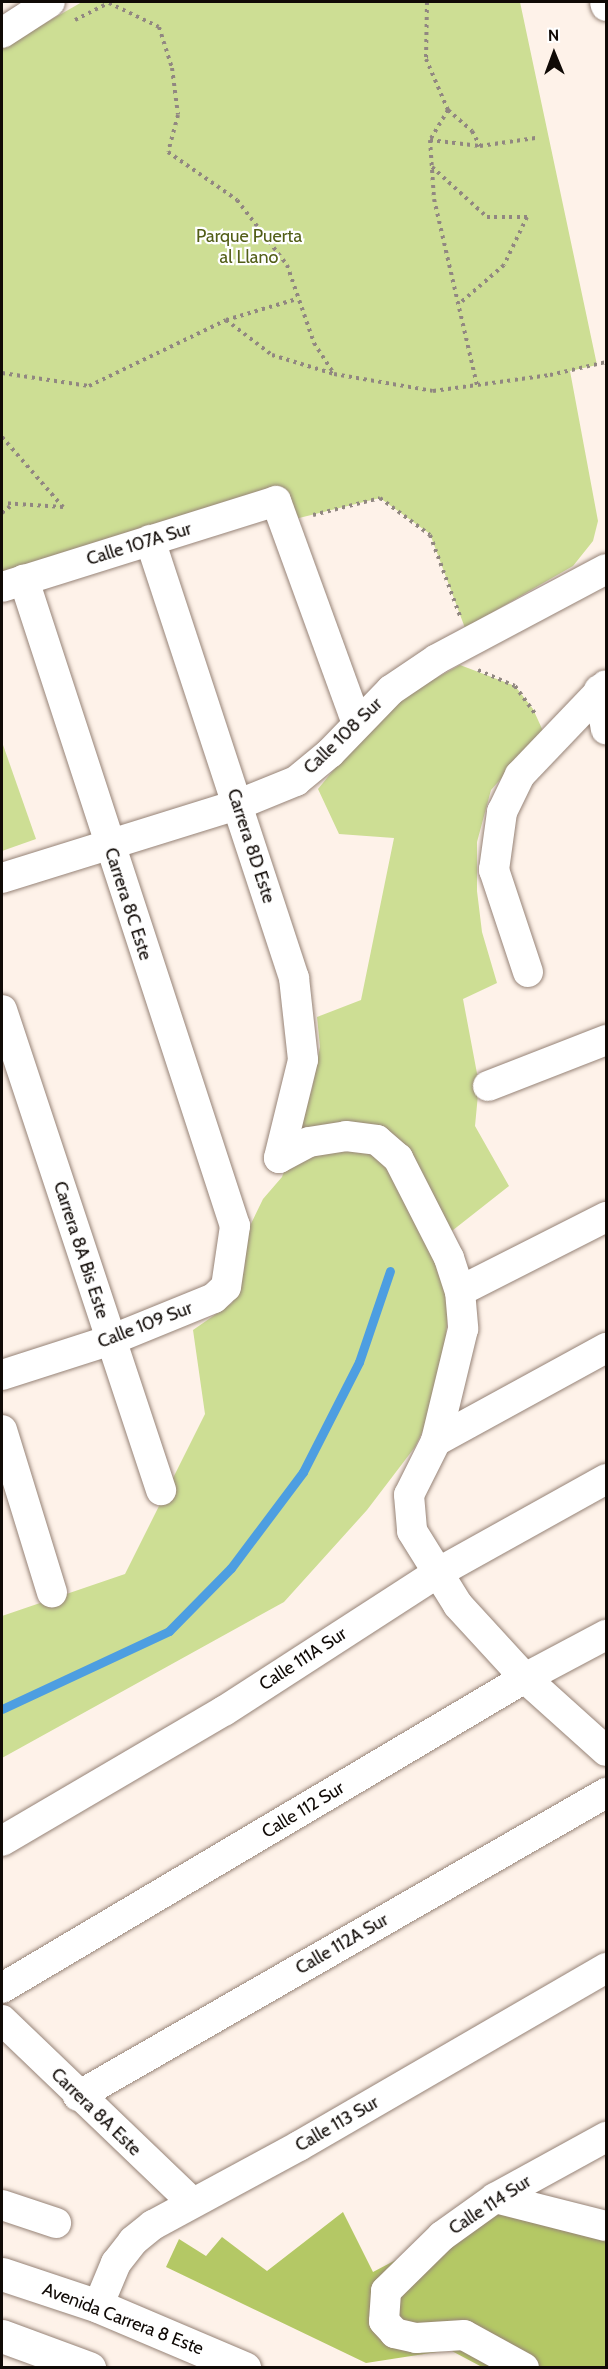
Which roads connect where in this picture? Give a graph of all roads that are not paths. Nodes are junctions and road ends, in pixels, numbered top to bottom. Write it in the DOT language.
graph roads {
  1 [pos="605,2"];
  2 [pos="606,6"];
  3 [pos="58,13"];
  4 [pos="8,21"];
  5 [pos="150,540"];
  6 [pos="606,569"];
  7 [pos="13,583"];
  8 [pos="603,688"];
  9 [pos="357,723"];
  10 [pos="606,729"];
  11 [pos="237,805"];
  12 [pos="109,845"];
  13 [pos="2,878"];
  14 [pos="528,972"];
  15 [pos="2,1010"];
  16 [pos="606,1040"];
  17 [pos="489,1086"];
  18 [pos="606,1217"];
  19 [pos="235,1226"];
  20 [pos="460,1291"];
  21 [pos="111,1340"];
  22 [pos="606,1348"];
  23 [pos="2,1375"];
  24 [pos="2,1430"];
  25 [pos="436,1441"];
  26 [pos="606,1479"];
  27 [pos="161,1490"];
  28 [pos="439,1572"];
  29 [pos="52,1593"];
  30 [pos="606,1635"];
  31 [pos="525,1678"];
  32 [pos="606,1751"];
  33 [pos="606,1793"];
  34 [pos="2,1841"];
  35 [pos="606,1968"];
  36 [pos="2,1988"];
  37 [pos="2,2020"];
  38 [pos="78,2096"];
  39 [pos="606,2137"];
  40 [pos="495,2198"];
  41 [pos="192,2202"];
  42 [pos="2,2205"];
  43 [pos="56,2223"];
  44 [pos="606,2226"];
  45 [pos="2,2274"];
  46 [pos="98,2306"];
  47 [pos="2,2336"];
  48 [pos="89,2367"];
  49 [pos="244,2367"];
  50 [pos="524,2367"];
  1 -- 2 [label="street"];
  3 -- 4 [label="street"];
  5 -- 7 [label="street, Calle 107A Sur"];
  5 -- 9 [label="street, Calle 107A Sur"];
  5 -- 11 [label="street, Carrera 8D Este"];
  6 -- 9 [label="street, Calle 108 Sur"];
  7 -- 12 [label="street, Carrera 8C Este"];
  8 -- 10 [label="street"];
  8 -- 14 [label="street"];
  9 -- 11 [label="street, Calle 108 Sur"];
  11 -- 12 [label="street, Calle 108 Sur"];
  11 -- 20 [label="street, Carrera 8D Este"];
  12 -- 13 [label="street, Calle 108 Sur"];
  12 -- 19 [label="street, Carrera 8C Este"];
  15 -- 21 [label="street, Carrera 8A Bis Este"];
  16 -- 17 [label="street"];
  18 -- 20 [label="street"];
  19 -- 21 [label="street, Calle 109 Sur"];
  20 -- 25 [label="street"];
  21 -- 23 [label="street, Calle 109 Sur"];
  21 -- 27 [label="street, Carrera 8A Bis Este"];
  22 -- 25 [label="street"];
  24 -- 29 [label="street"];
  25 -- 28 [label="street"];
  26 -- 28 [label="street, Calle 111A Sur"];
  28 -- 31 [label="street"];
  28 -- 34 [label="street, Calle 111A Sur"];
  30 -- 31 [label="street, Calle 112 Sur"];
  31 -- 32 [label="street"];
  31 -- 36 [label="street, Calle 112 Sur"];
  33 -- 38 [label="street, Calle 112A Sur"];
  35 -- 41 [label="street, Calle 113 Sur"];
  37 -- 38 [label="street, Carrera 8A Este"];
  38 -- 41 [label="street, Carrera 8A Este"];
  39 -- 40 [label="street, Calle 114 Sur"];
  40 -- 44 [label="street"];
  40 -- 50 [label="street, Calle 114 Sur"];
  41 -- 46 [label="street, Calle 113 Sur"];
  42 -- 43 [label="street"];
  45 -- 46 [label="highway, Avenida Carrera 8 Este"];
  46 -- 49 [label="highway, Avenida Carrera 8 Este"];
  47 -- 48 [label="highway"];
}
